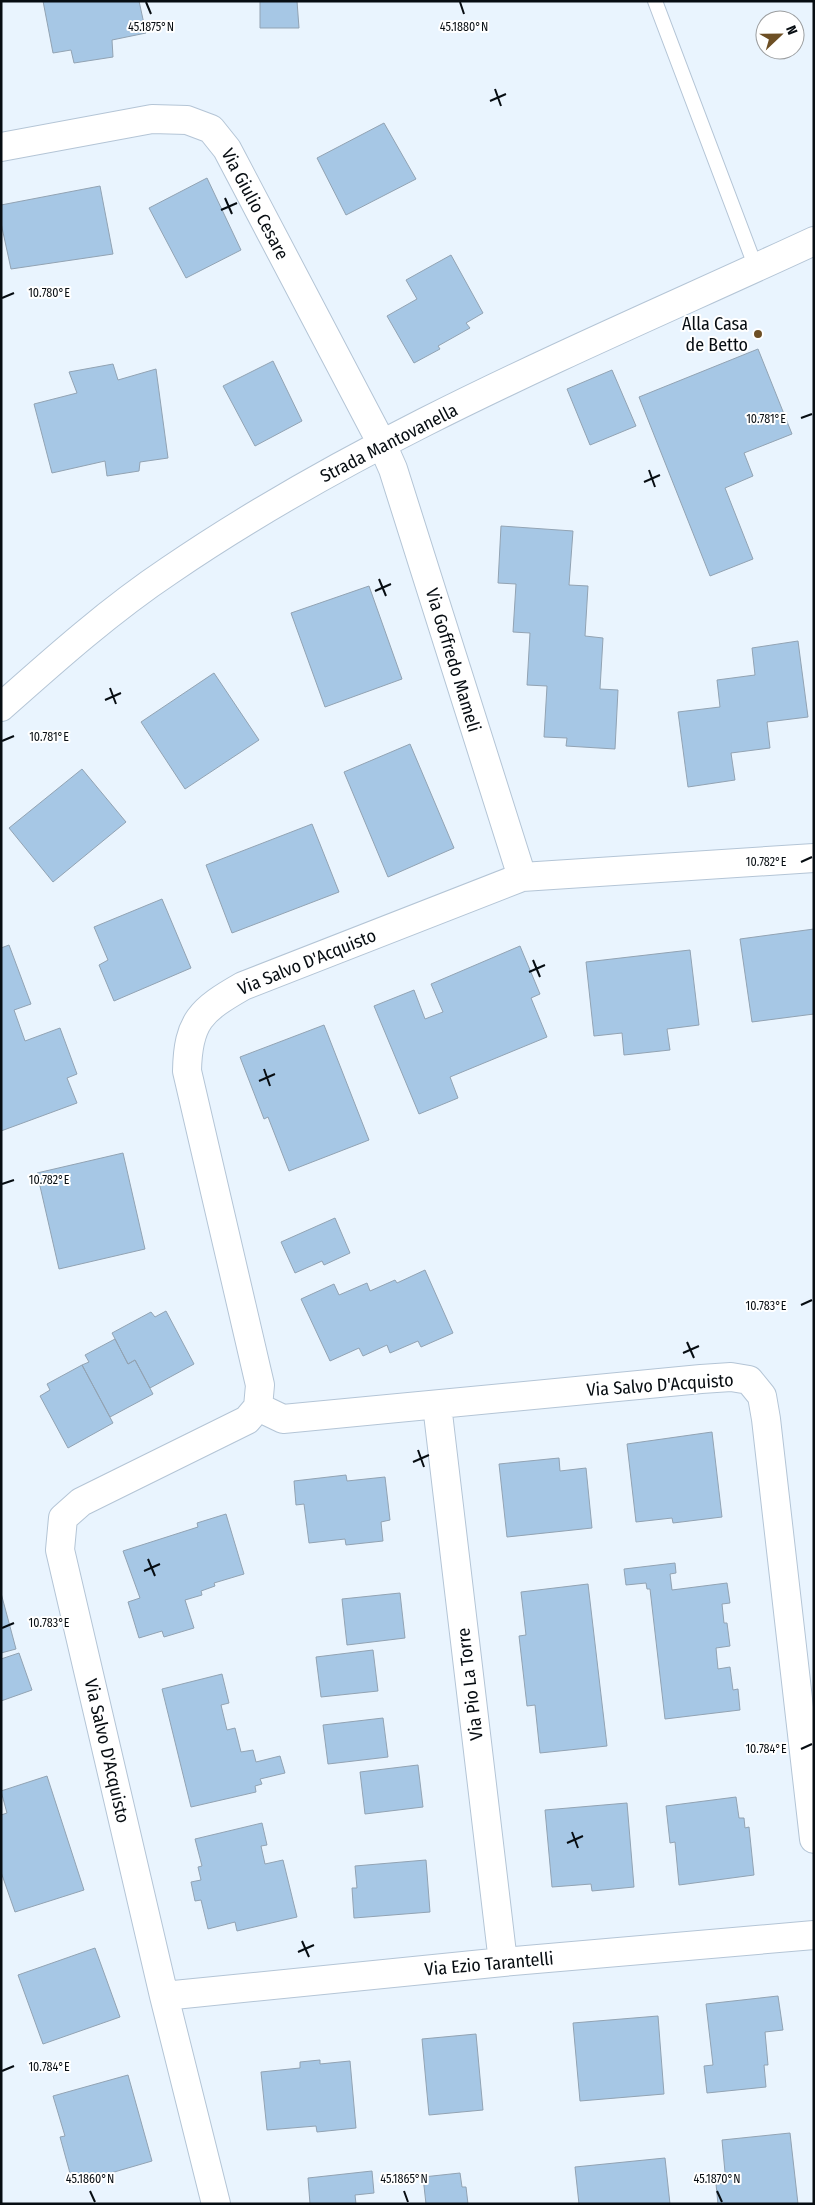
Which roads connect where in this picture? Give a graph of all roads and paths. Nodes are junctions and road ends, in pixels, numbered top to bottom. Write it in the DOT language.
graph roads {
  1 [pos="655,1"];
  2 [pos="1,147"];
  3 [pos="814,241"];
  4 [pos="756,268"];
  5 [pos="382,444"];
  6 [pos="1,707"];
  7 [pos="814,858"];
  8 [pos="522,878"];
  9 [pos="437,1405"];
  10 [pos="258,1407"];
  11 [pos="814,1839"];
  12 [pos="814,1935"];
  13 [pos="503,1962"];
  14 [pos="164,1996"];
  15 [pos="216,2204"];
  1 -- 4 [label="lane"];
  2 -- 5 [label="street, Via Giulio Cesare"];
  3 -- 4 [label="street, Strada Mantovanella"];
  4 -- 5 [label="street, Strada Mantovanella"];
  5 -- 6 [label="street, Strada Mantovanella"];
  5 -- 8 [label="street, Via Goffredo Mameli"];
  7 -- 8 [label="street, Via Salvo D'Acquisto"];
  8 -- 10 [label="street, Via Salvo D'Acquisto"];
  9 -- 10 [label="street, Via Salvo D'Acquisto"];
  9 -- 11 [label="street, Via Salvo D'Acquisto"];
  9 -- 13 [label="street, Via Pio La Torre"];
  10 -- 14 [label="street, Via Salvo D'Acquisto"];
  12 -- 13 [label="street, Via Ezio Tarantelli"];
  13 -- 14 [label="street, Via Ezio Tarantelli"];
  14 -- 15 [label="street, Via Salvo D'Acquisto"];
}
